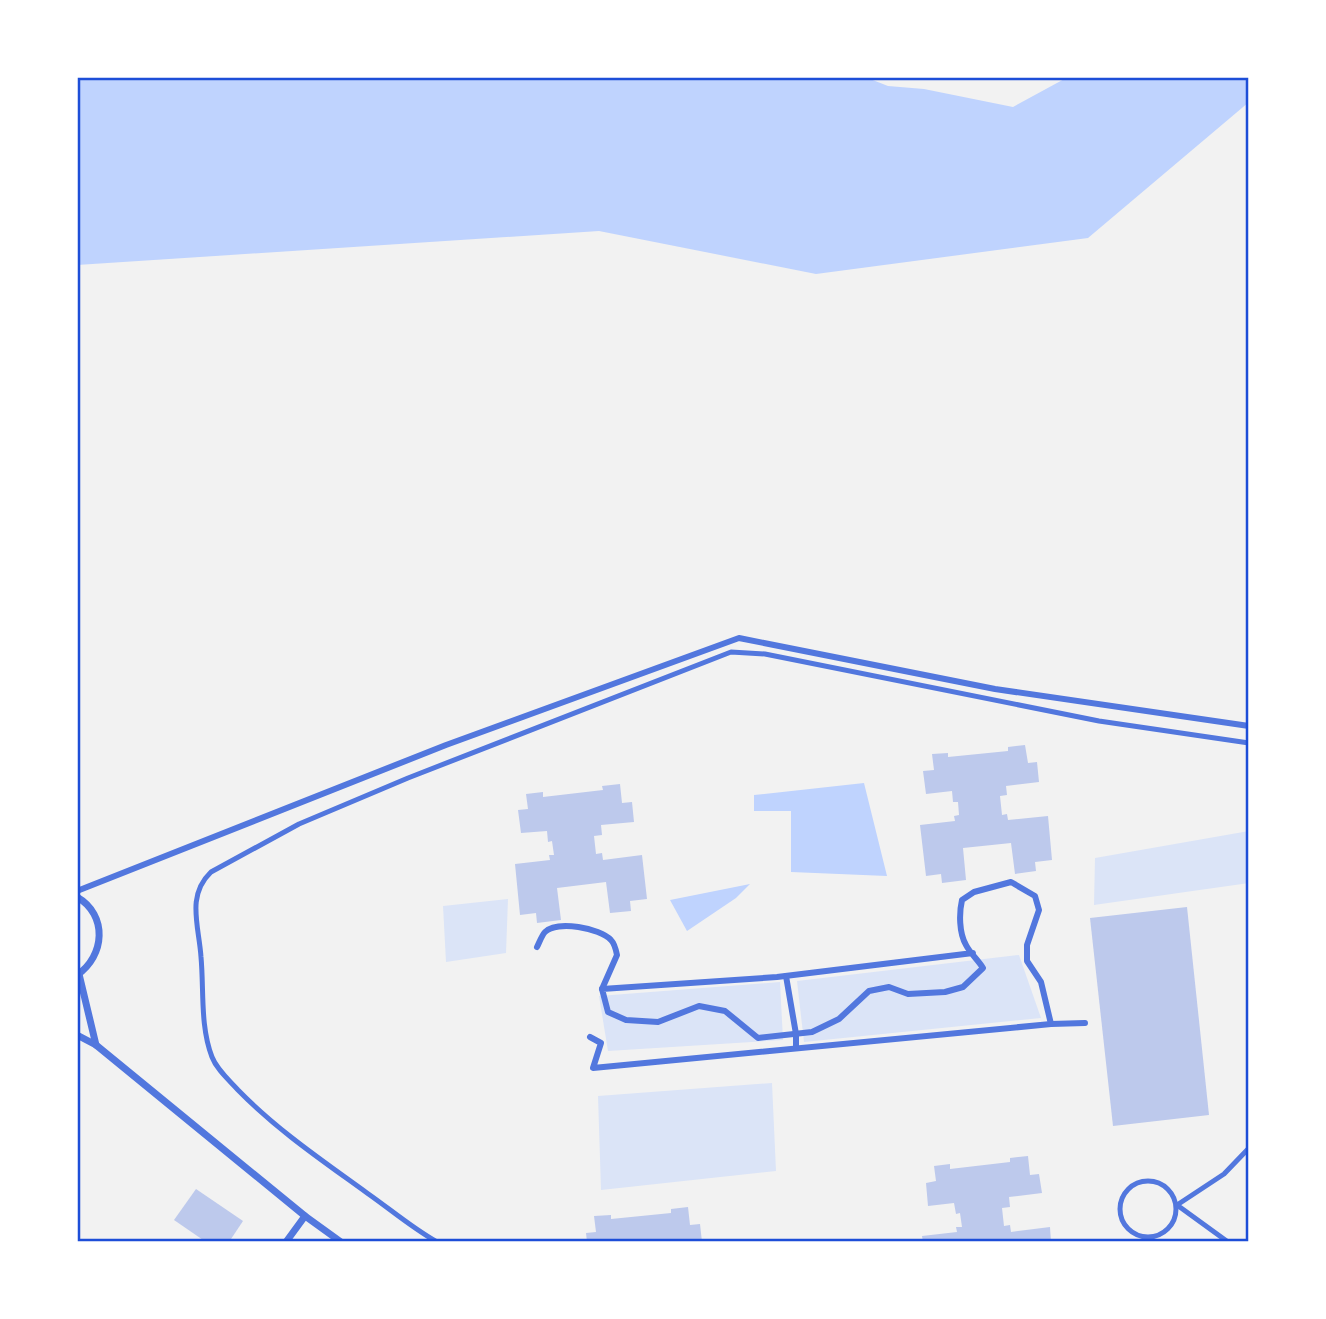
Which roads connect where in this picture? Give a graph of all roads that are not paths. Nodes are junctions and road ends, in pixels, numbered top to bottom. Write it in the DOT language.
graph roads {
  1 [pos="1249,726"];
  2 [pos="1249,743"];
  3 [pos="77,891"];
  4 [pos="77,897"];
  5 [pos="537,947"];
  6 [pos="974,953"];
  7 [pos="78,975"];
  8 [pos="786,976"];
  9 [pos="602,989"];
  10 [pos="1086,1023"];
  11 [pos="1051,1024"];
  12 [pos="796,1034"];
  13 [pos="77,1035"];
  14 [pos="590,1037"];
  15 [pos="96,1045"];
  16 [pos="796,1048"];
  17 [pos="1249,1148"];
  18 [pos="1177,1205"];
  19 [pos="305,1216"];
  20 [pos="1135,1235"];
  21 [pos="1151,1240"];
  22 [pos="286,1242"];
  23 [pos="341,1242"];
  24 [pos="437,1242"];
  25 [pos="1129,1242"];
  26 [pos="1228,1242"];
  1 -- 3 [label="street"];
  2 -- 24 [label="lane"];
  4 -- 7 [label="street"];
  5 -- 9 [label="street"];
  6 -- 8 [label="street"];
  6 -- 11 [label="street"];
  6 -- 12 [label="street"];
  7 -- 15 [label="street"];
  8 -- 9 [label="street"];
  8 -- 12 [label="street"];
  9 -- 12 [label="street"];
  10 -- 11 [label="street"];
  11 -- 16 [label="street"];
  12 -- 16 [label="street"];
  13 -- 15 [label="street"];
  14 -- 16 [label="street"];
  15 -- 19 [label="street"];
  17 -- 18 [label="lane"];
  18 -- 20 [label="lane"];
  18 -- 21 [label="lane"];
  18 -- 26 [label="lane"];
  19 -- 22 [label="street"];
  19 -- 23 [label="street"];
  20 -- 21 [label="lane"];
  20 -- 25 [label="lane"];
}
